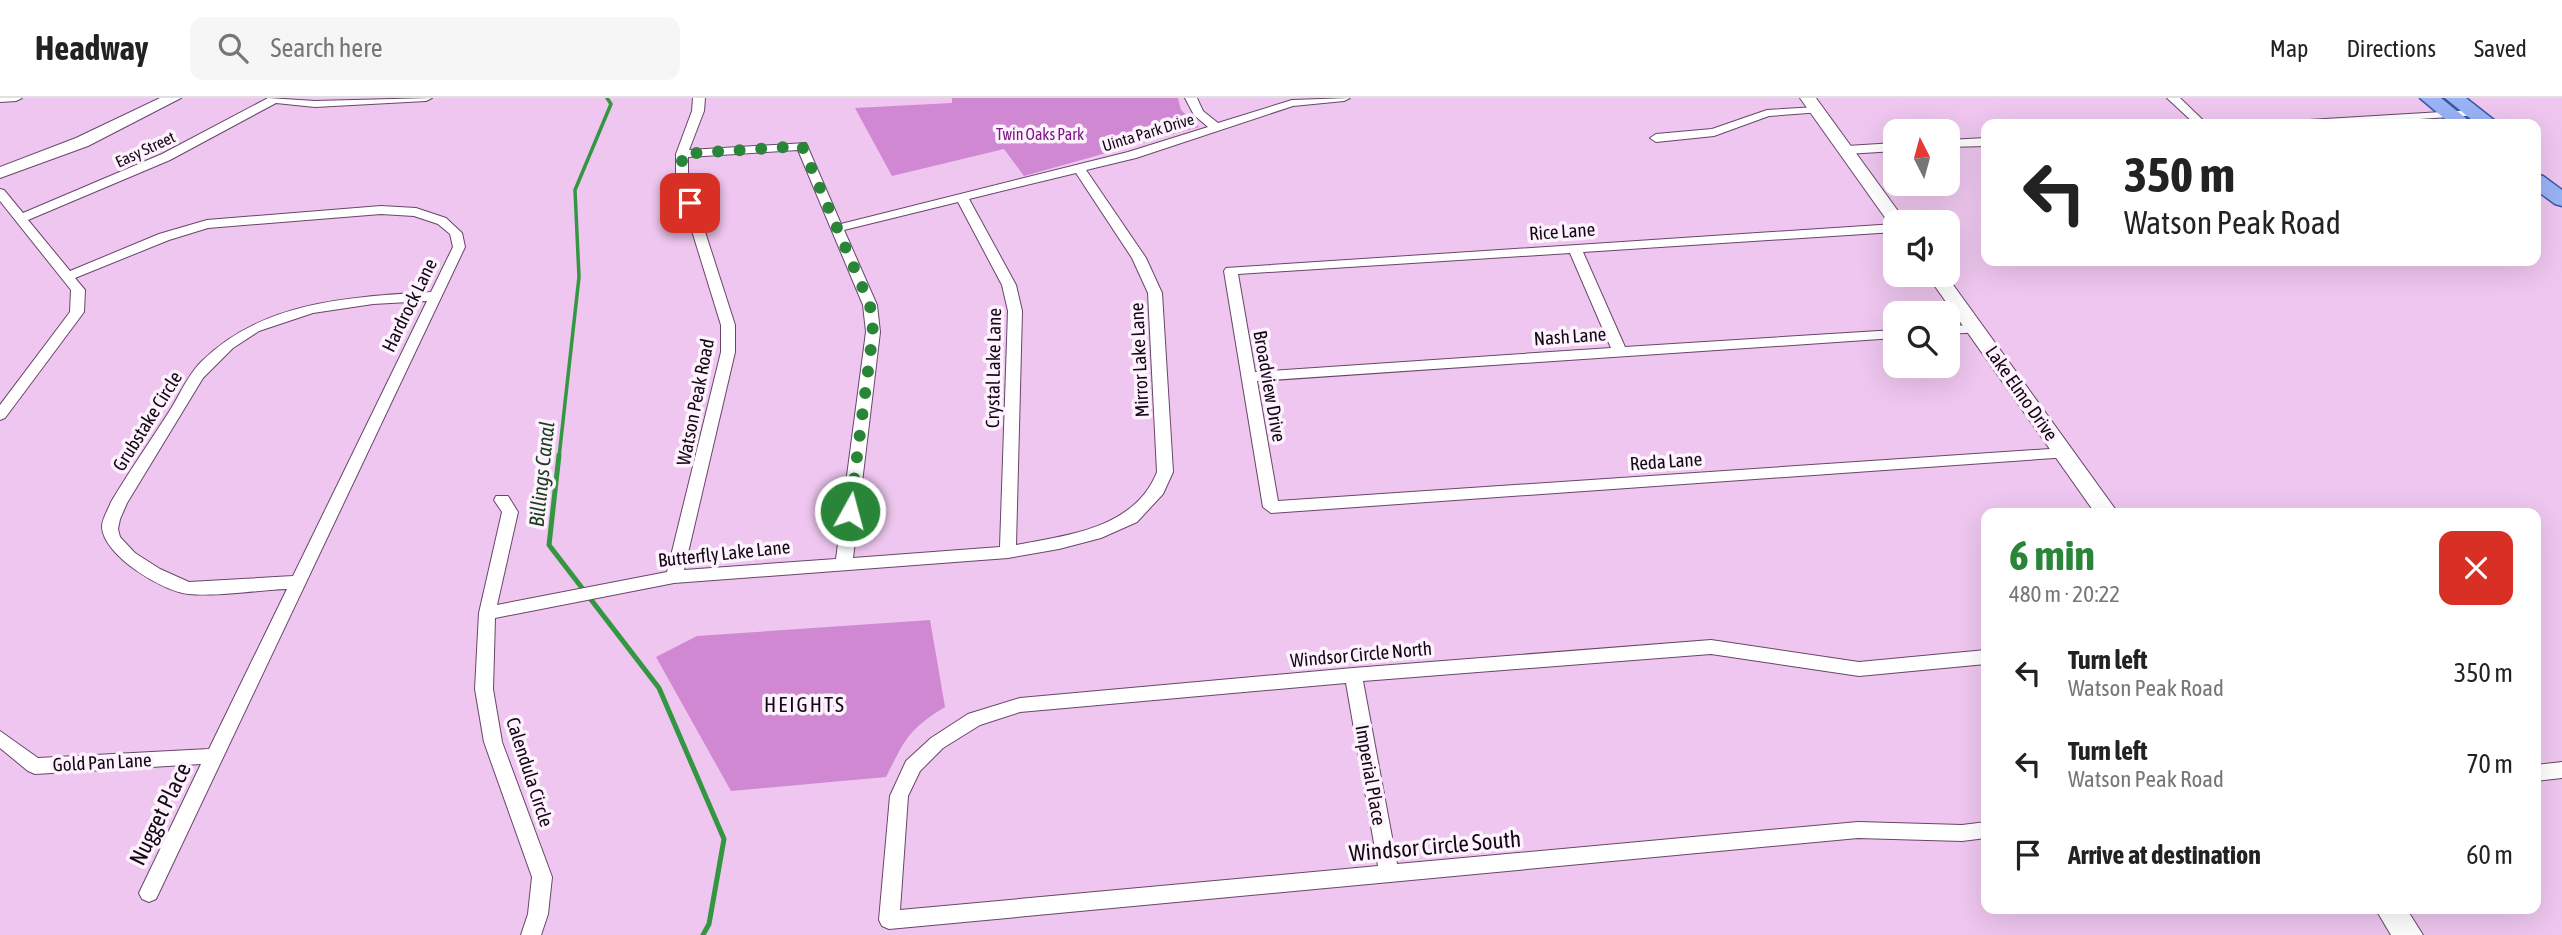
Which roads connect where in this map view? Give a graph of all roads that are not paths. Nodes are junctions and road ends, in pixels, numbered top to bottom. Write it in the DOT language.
graph roads {
  1 [pos="16,98"];
  2 [pos="173,98"];
  3 [pos="275,98"];
  4 [pos="426,98"];
  5 [pos="699,98"];
  6 [pos="1191,98"];
  7 [pos="1344,98"];
  8 [pos="2172,98"];
  9 [pos="2429,98"];
  10 [pos="0,99"];
  11 [pos="1812,104"];
  12 [pos="2466,115"];
  13 [pos="2195,119"];
  14 [pos="2389,119"];
  15 [pos="1215,127"];
  16 [pos="1656,138"];
  17 [pos="1981,142"];
  18 [pos="1960,143"];
  19 [pos="1883,148"];
  20 [pos="1846,150"];
  21 [pos="682,154"];
  22 [pos="2541,164"];
  23 [pos="1079,168"];
  24 [pos="0,173"];
  25 [pos="2562,180"];
  26 [pos="2541,184"];
  27 [pos="0,193"];
  28 [pos="962,197"];
  29 [pos="2562,200"];
  30 [pos="1888,210"];
  31 [pos="22,218"];
  32 [pos="839,228"];
  33 [pos="1883,229"];
  34 [pos="1575,249"];
  35 [pos="1231,271"];
  36 [pos="69,276"];
  37 [pos="1945,287"];
  38 [pos="435,296"];
  39 [pos="1976,328"];
  40 [pos="1960,329"];
  41 [pos="1883,335"];
  42 [pos="1619,352"];
  43 [pos="1248,377"];
  44 [pos="0,415"];
  45 [pos="2064,453"];
  46 [pos="502,500"];
  47 [pos="1271,508"];
  48 [pos="2103,508"];
  49 [pos="1131,518"];
  50 [pos="1008,552"];
  51 [pos="844,562"];
  52 [pos="674,577"];
  53 [pos="299,582"];
  54 [pos="486,613"];
  55 [pos="1981,657"];
  56 [pos="1353,675"];
  57 [pos="0,738"];
  58 [pos="215,756"];
  59 [pos="2562,770"];
  60 [pos="2541,772"];
  61 [pos="1981,830"];
  62 [pos="1389,876"];
  63 [pos="149,893"];
  64 [pos="2393,914"];
  65 [pos="889,920"];
  66 [pos="531,935"];
  67 [pos="2408,935"];
  1 -- 10 [label="street"];
  2 -- 24 [label="main road"];
  3 -- 4 [label="street"];
  3 -- 31 [label="street, Easy Street"];
  5 -- 21 [label="street, Watson Peak Road"];
  6 -- 15 [label="street"];
  7 -- 15 [label="street, Uinta Park Drive"];
  8 -- 13 [label="street"];
  9 -- 12 [label="main road"];
  11 -- 16 [label="street"];
  11 -- 20 [label="main road"];
  12 -- 14 [label="street"];
  15 -- 23 [label="street, Uinta Park Drive"];
  17 -- 18 [label="street"];
  19 -- 20 [label="street"];
  20 -- 30 [label="main road"];
  21 -- 32 [label="street"];
  21 -- 52 [label="street, Watson Peak Road"];
  22 -- 25 [label="main road"];
  23 -- 28 [label="street, Uinta Park Drive"];
  23 -- 49 [label="street, Mirror Lake Lane"];
  26 -- 29 [label="main road"];
  27 -- 31 [label="street"];
  28 -- 32 [label="street, Uinta Park Drive"];
  28 -- 50 [label="street, Crystal Lake Lane"];
  31 -- 36 [label="street"];
  32 -- 51 [label="street"];
  33 -- 34 [label="street, Rice Lane"];
  34 -- 35 [label="street, Rice Lane"];
  34 -- 42 [label="street"];
  35 -- 43 [label="street, Broadview Drive"];
  36 -- 38 [label="street, Hardrock Lane"];
  36 -- 44 [label="street"];
  37 -- 39 [label="main road, Lake Elmo Drive"];
  38 -- 53 [label="street, Hardrock Lane"];
  38 -- 53 [label="street, Grubstake Circle"];
  39 -- 40 [label="street"];
  39 -- 45 [label="main road, Lake Elmo Drive"];
  41 -- 42 [label="street, Nash Lane"];
  42 -- 43 [label="street, Nash Lane"];
  43 -- 47 [label="street, Broadview Drive"];
  45 -- 47 [label="street, Reda Lane"];
  45 -- 48 [label="main road, Lake Elmo Drive"];
  46 -- 54 [label="street, Calendula Circle"];
  49 -- 50 [label="street, Butterfly Lake Lane"];
  50 -- 51 [label="street, Butterfly Lake Lane"];
  51 -- 52 [label="street, Butterfly Lake Lane"];
  52 -- 54 [label="street, Butterfly Lake Lane"];
  53 -- 58 [label="street, Hardrock Lane"];
  54 -- 66 [label="street, Calendula Circle"];
  55 -- 56 [label="street, Windsor Circle North"];
  56 -- 62 [label="street, Imperial Place"];
  56 -- 65 [label="street, Windsor Circle North"];
  57 -- 58 [label="street, Gold Pan Lane"];
  58 -- 63 [label="street, Nugget Place"];
  59 -- 60 [label="street"];
  61 -- 62 [label="street, Windsor Circle South"];
  62 -- 65 [label="street, Windsor Circle South"];
  64 -- 67 [label="main road"];
}
